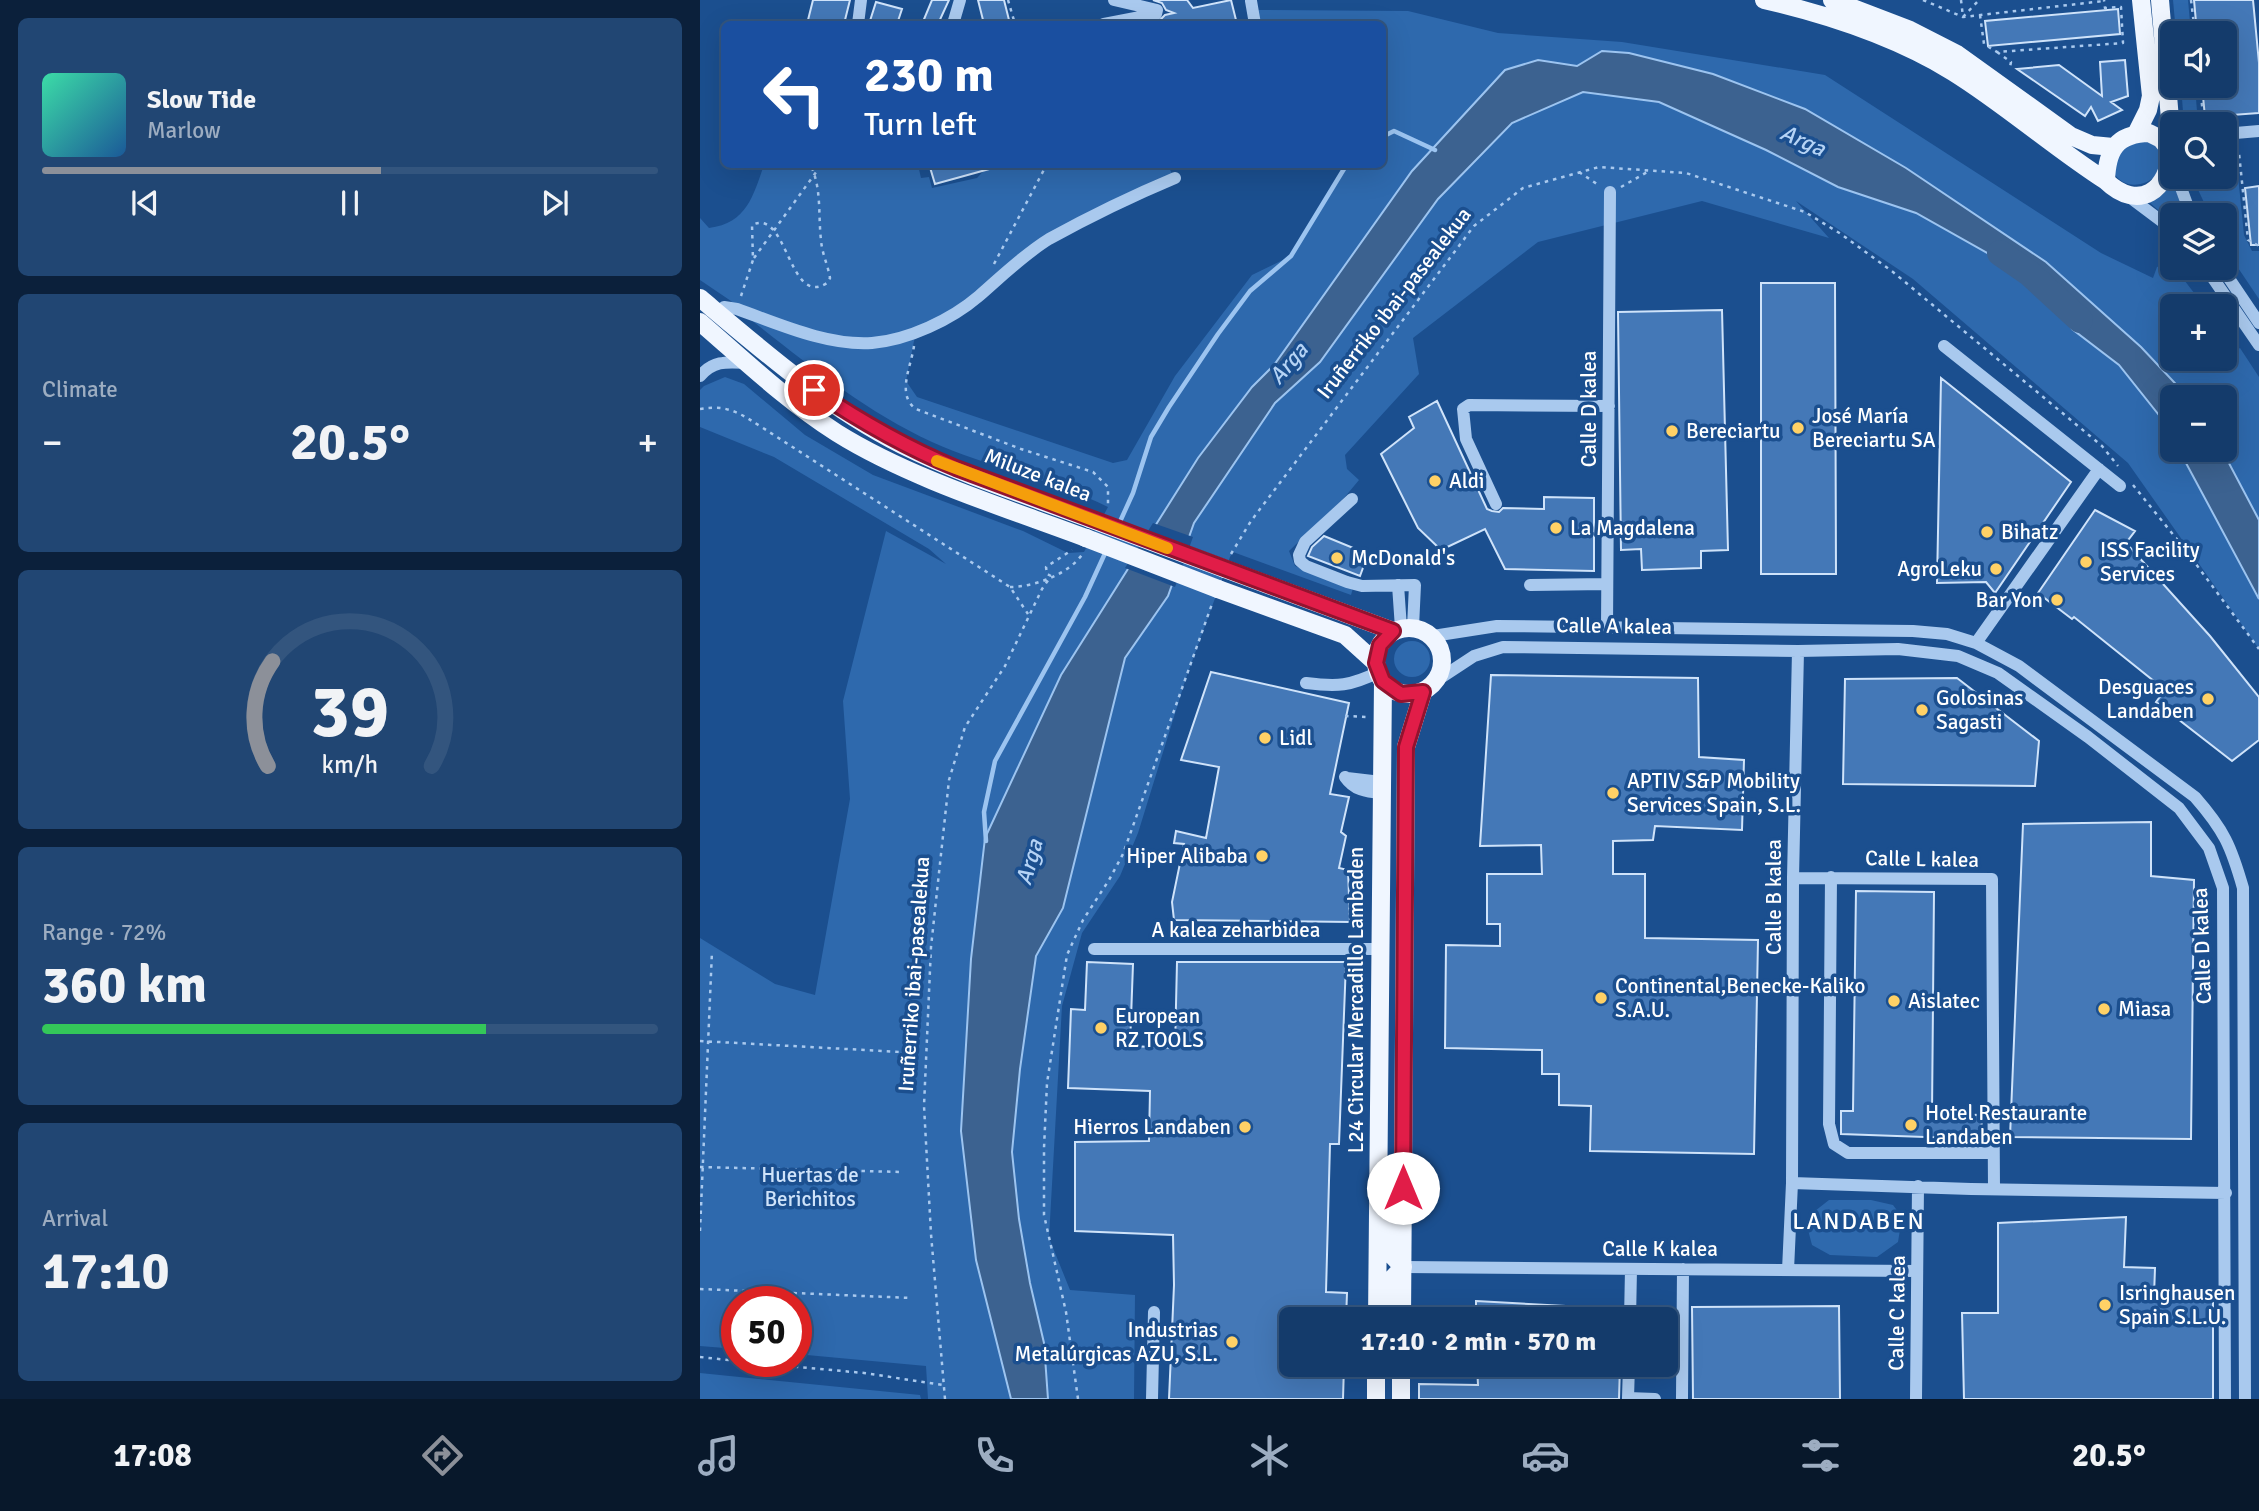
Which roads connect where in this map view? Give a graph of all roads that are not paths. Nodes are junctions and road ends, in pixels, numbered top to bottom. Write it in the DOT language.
graph roads {
  1 [pos="861,0"];
  2 [pos="960,0"];
  3 [pos="1114,0"];
  4 [pos="1764,0"];
  5 [pos="1832,0"];
  6 [pos="2141,0"];
  7 [pos="2160,0"];
  8 [pos="1251,1"];
  9 [pos="858,21"];
  10 [pos="954,21"];
  11 [pos="1120,21"];
  12 [pos="1254,21"];
  13 [pos="2169,112"];
  14 [pos="2259,131"];
  15 [pos="2237,133"];
  16 [pos="2136,134"];
  17 [pos="2160,138"];
  18 [pos="2113,147"];
  19 [pos="1175,178"];
  20 [pos="2106,181"];
  21 [pos="2160,185"];
  22 [pos="1610,192"];
  23 [pos="2128,196"];
  24 [pos="2160,220"];
  25 [pos="2214,280"];
  26 [pos="2230,280"];
  27 [pos="700,298"];
  28 [pos="718,313"];
  29 [pos="700,322"];
  30 [pos="2259,323"];
  31 [pos="2259,345"];
  32 [pos="1944,346"];
  33 [pos="748,363"];
  34 [pos="700,376"];
  35 [pos="1609,406"];
  36 [pos="2099,468"];
  37 [pos="2120,486"];
  38 [pos="1352,499"];
  39 [pos="1496,504"];
  40 [pos="1530,584"];
  41 [pos="1607,584"];
  42 [pos="1398,585"];
  43 [pos="1607,627"];
  44 [pos="1733,628"];
  45 [pos="1402,629"];
  46 [pos="1795,629"];
  47 [pos="1840,629"];
  48 [pos="1433,636"];
  49 [pos="1976,643"];
  50 [pos="1798,651"];
  51 [pos="1379,672"];
  52 [pos="1438,678"];
  53 [pos="1306,683"];
  54 [pos="1423,692"];
  55 [pos="1831,877"];
  56 [pos="1793,878"];
  57 [pos="1094,949"];
  58 [pos="1378,949"];
  59 [pos="2244,1106"];
  60 [pos="1992,1153"];
  61 [pos="1792,1183"];
  62 [pos="1918,1186"];
  63 [pos="1378,1188"];
  64 [pos="1994,1188"];
  65 [pos="2226,1193"];
  66 [pos="1403,1267"];
  67 [pos="1631,1269"];
  68 [pos="1682,1269"];
  69 [pos="1788,1270"];
  70 [pos="1917,1271"];
  71 [pos="2244,1275"];
  72 [pos="1377,1307"];
  73 [pos="1389,1307"];
  74 [pos="1402,1307"];
  75 [pos="1630,1307"];
  76 [pos="1154,1312"];
  77 [pos="1376,1377"];
  78 [pos="1401,1377"];
  79 [pos="1629,1377"];
  80 [pos="1152,1399"];
  81 [pos="1376,1399"];
  82 [pos="1401,1399"];
  83 [pos="1655,1399"];
  84 [pos="1682,1399"];
  85 [pos="1916,1399"];
  86 [pos="2225,1399"];
  87 [pos="2245,1399"];
  1 -- 9 [label="street"];
  2 -- 10 [label="street"];
  3 -- 11 [label="street"];
  4 -- 20 [label="main road"];
  5 -- 18 [label="main road"];
  6 -- 16 [label="main road"];
  7 -- 13 [label="main road"];
  8 -- 12 [label="street"];
  14 -- 15 [label="street"];
  16 -- 17 [label="main road"];
  16 -- 18 [label="main road"];
  18 -- 20 [label="main road"];
  19 -- 28 [label="street"];
  20 -- 23 [label="main road"];
  21 -- 23 [label="main road"];
  22 -- 35 [label="street, Calle D kalea"];
  23 -- 24 [label="street"];
  25 -- 31 [label="street"];
  26 -- 30 [label="street"];
  27 -- 28 [label="main road, Miluze kalea"];
  28 -- 45 [label="main road, Miluze kalea, bridge"];
  29 -- 33 [label="main road, Miluze kalea"];
  32 -- 36 [label="street"];
  33 -- 34 [label="street"];
  33 -- 51 [label="main road, Miluze kalea, bridge"];
  35 -- 39 [label="street"];
  35 -- 41 [label="street, Calle D kalea"];
  36 -- 37 [label="street"];
  36 -- 49 [label="street"];
  38 -- 42 [label="street"];
  40 -- 41 [label="street"];
  41 -- 43 [label="street, Calle D kalea"];
  42 -- 45 [label="street"];
  42 -- 45 [label="street"];
  43 -- 44 [label="street, Calle A kalea"];
  43 -- 48 [label="street, Calle A kalea"];
  44 -- 46 [label="street, Calle A kalea"];
  44 -- 50 [label="street"];
  45 -- 48 [label="main road"];
  45 -- 51 [label="main road"];
  46 -- 47 [label="street, Calle D kalea"];
  47 -- 49 [label="street, Calle D kalea"];
  47 -- 50 [label="street"];
  48 -- 52 [label="main road"];
  49 -- 59 [label="street, Calle D kalea"];
  50 -- 52 [label="street, Calle A kalea"];
  50 -- 56 [label="street, Calle B kalea"];
  50 -- 65 [label="street, Calle D kalea"];
  51 -- 53 [label="street"];
  51 -- 54 [label="main road"];
  51 -- 58 [label="main road, L24 Circular Mercadillo Lambaden"];
  52 -- 54 [label="main road"];
  54 -- 66 [label="main road"];
  55 -- 56 [label="street, Calle L kalea"];
  55 -- 60 [label="street"];
  55 -- 60 [label="street, Calle L kalea"];
  56 -- 61 [label="street, Calle B kalea"];
  57 -- 58 [label="street, A kalea zeharbidea"];
  58 -- 63 [label="main road, L24 Circular Mercadillo Lambaden"];
  59 -- 65 [label="street"];
  59 -- 71 [label="street, Calle D kalea"];
  60 -- 64 [label="street, Calle L kalea"];
  61 -- 62 [label="street"];
  61 -- 69 [label="street, Calle B kalea"];
  62 -- 64 [label="street"];
  62 -- 70 [label="street, Calle C kalea"];
  63 -- 66 [label="main road"];
  63 -- 72 [label="main road, L24 Circular Mercadillo Lambaden"];
  64 -- 65 [label="street"];
  65 -- 71 [label="street"];
  65 -- 86 [label="street, Calle D kalea"];
  66 -- 67 [label="street, Calle K kalea"];
  66 -- 73 [label="main road"];
  66 -- 74 [label="main road"];
  67 -- 68 [label="street, Calle K kalea"];
  67 -- 75 [label="street"];
  68 -- 69 [label="street, Calle K kalea"];
  68 -- 84 [label="street"];
  69 -- 70 [label="street, Calle K kalea"];
  70 -- 85 [label="street, Calle C kalea"];
  71 -- 87 [label="street, Calle D kalea"];
  76 -- 80 [label="street"];
  77 -- 81 [label="main road"];
  78 -- 82 [label="main road"];
  79 -- 83 [label="street"];
}
